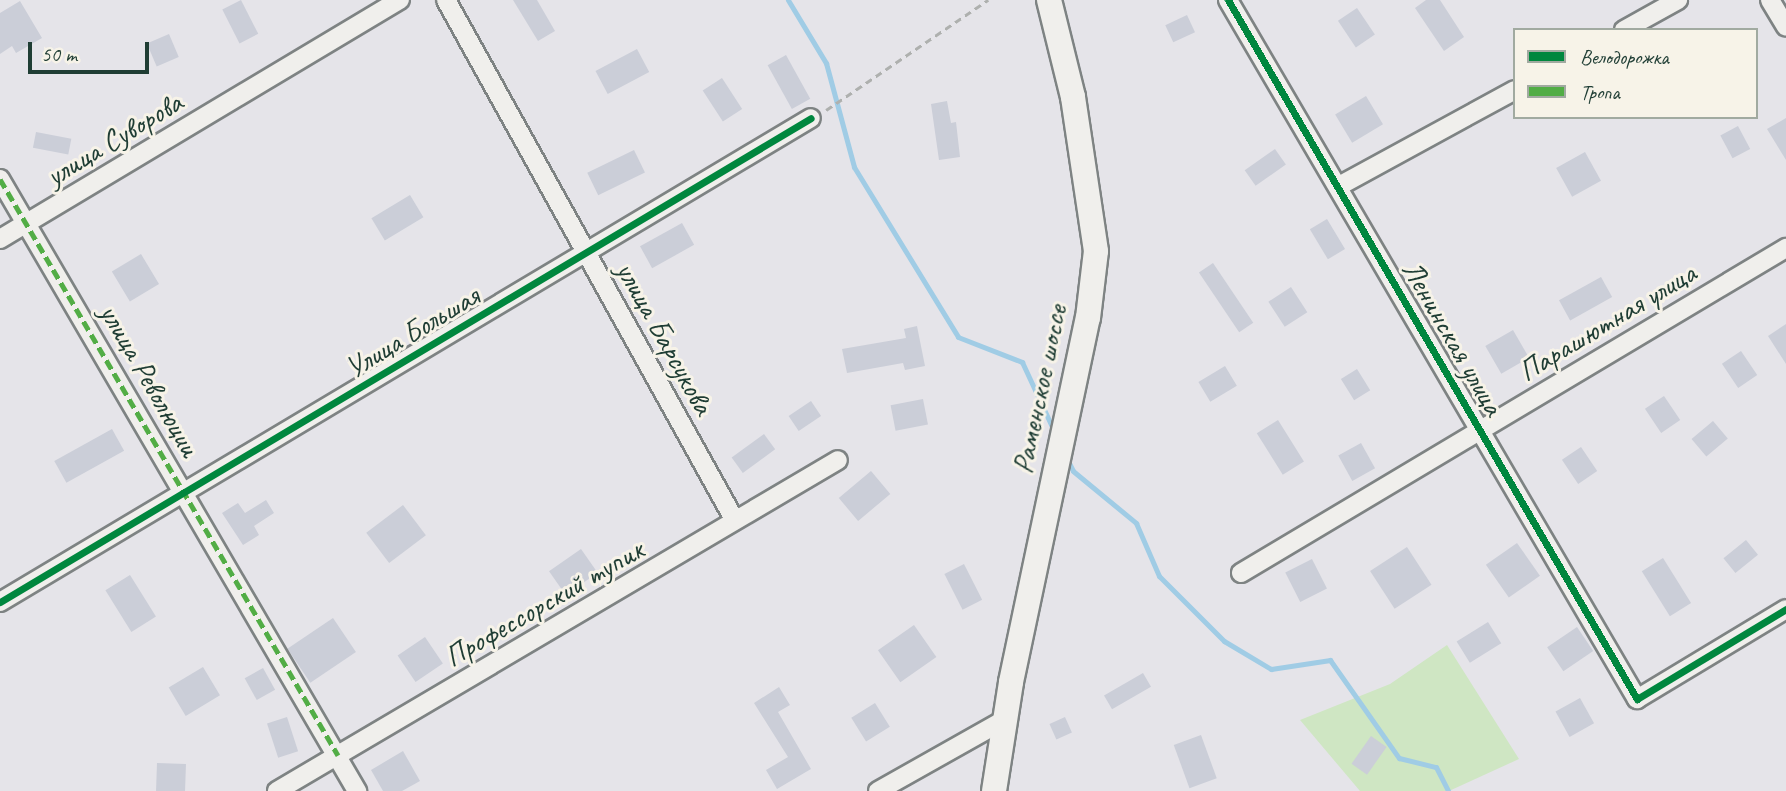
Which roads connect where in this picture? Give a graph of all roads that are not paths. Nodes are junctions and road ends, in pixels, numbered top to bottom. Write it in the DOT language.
graph roads {
  1 [pos="400,0"];
  2 [pos="446,0"];
  3 [pos="1049,0"];
  4 [pos="1228,0"];
  5 [pos="1678,0"];
  6 [pos="1770,0"];
  7 [pos="1786,27"];
  8 [pos="1628,28"];
  9 [pos="1513,91"];
  10 [pos="811,118"];
  11 [pos="0,178"];
  12 [pos="1339,186"];
  13 [pos="26,224"];
  14 [pos="0,239"];
  15 [pos="1786,248"];
  16 [pos="586,253"];
  17 [pos="1480,430"];
  18 [pos="838,460"];
  19 [pos="186,495"];
  20 [pos="734,519"];
  21 [pos="1241,573"];
  22 [pos="0,602"];
  23 [pos="1786,610"];
  24 [pos="1006,719"];
  25 [pos="338,755"];
  26 [pos="276,791"];
  27 [pos="357,791"];
  28 [pos="878,791"];
  29 [pos="994,791"];
  1 -- 13 [label="street, улица Суворова"];
  2 -- 16 [label="street, улица Барсукова"];
  3 -- 24 [label="main road, Раменское шоссе"];
  4 -- 12 [label="street, Ленинская улица"];
  5 -- 8 [label="street"];
  6 -- 7 [label="street"];
  9 -- 12 [label="street"];
  10 -- 16 [label="street, Улица Большая"];
  11 -- 13 [label="street, улица Революции"];
  12 -- 17 [label="street, Ленинская улица"];
  13 -- 14 [label="street, улица Суворова"];
  13 -- 19 [label="street, улица Революции"];
  15 -- 17 [label="street, Парашютная улица"];
  16 -- 19 [label="street, Улица Большая"];
  16 -- 20 [label="street, улица Барсукова"];
  17 -- 21 [label="street, Парашютная улица"];
  17 -- 23 [label="street, Ленинская улица"];
  18 -- 20 [label="street, Профессорский тупик"];
  19 -- 22 [label="street, Улица Большая"];
  19 -- 25 [label="street, улица Революции"];
  20 -- 25 [label="street, Профессорский тупик"];
  24 -- 28 [label="street"];
  24 -- 29 [label="main road, Раменское шоссе"];
  25 -- 26 [label="street, Профессорский тупик"];
  25 -- 27 [label="street, улица Революции"];
}
